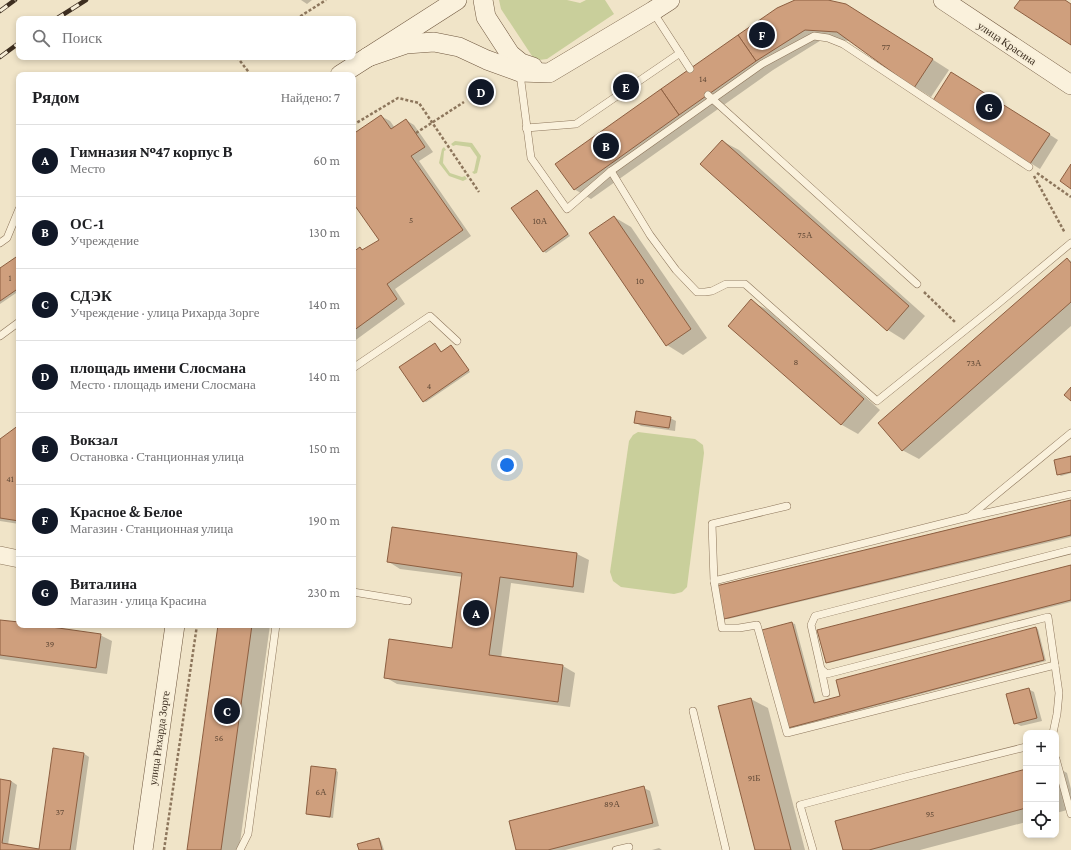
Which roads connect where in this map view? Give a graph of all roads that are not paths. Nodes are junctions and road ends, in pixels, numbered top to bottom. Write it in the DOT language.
graph roads {
  1 [pos="457,0"];
  2 [pos="483,0"];
  3 [pos="670,0"];
  4 [pos="944,0"];
  5 [pos="652,11"];
  6 [pos="680,53"];
  7 [pos="368,57"];
  8 [pos="690,69"];
  9 [pos="345,72"];
  10 [pos="520,72"];
  11 [pos="549,73"];
  12 [pos="1071,85"];
  13 [pos="710,97"];
  14 [pos="526,128"];
  15 [pos="1029,167"];
  16 [pos="611,171"];
  17 [pos="16,216"];
  18 [pos="0,243"];
  19 [pos="1071,243"];
  20 [pos="917,284"];
  21 [pos="16,324"];
  22 [pos="0,336"];
  23 [pos="457,341"];
  24 [pos="357,362"];
  25 [pos="1071,433"];
  26 [pos="1071,494"];
  27 [pos="788,506"];
  28 [pos="968,517"];
  29 [pos="1071,550"];
  30 [pos="0,556"];
  31 [pos="16,559"];
  32 [pos="714,581"];
  33 [pos="356,592"];
  34 [pos="408,601"];
  35 [pos="174,628"];
  36 [pos="276,628"];
  37 [pos="1055,665"];
  38 [pos="821,669"];
  39 [pos="826,693"];
  40 [pos="693,711"];
  41 [pos="1053,730"];
  42 [pos="1023,748"];
  43 [pos="1058,766"];
  44 [pos="1071,814"];
  45 [pos="629,847"];
  46 [pos="143,850"];
  47 [pos="240,850"];
  48 [pos="616,850"];
  49 [pos="726,850"];
  50 [pos="814,850"];
  1 -- 7 [label="main road"];
  2 -- 11 [label="main road"];
  3 -- 5 [label="main road"];
  4 -- 12 [label="main road, улица Красина"];
  5 -- 6 [label="lane"];
  5 -- 11 [label="main road"];
  6 -- 8 [label="lane"];
  6 -- 14 [label="lane"];
  7 -- 9 [label="main road"];
  7 -- 10 [label="main road"];
  10 -- 11 [label="main road"];
  10 -- 14 [label="lane"];
  13 -- 15 [label="lane"];
  13 -- 16 [label="lane"];
  13 -- 20 [label="lane"];
  14 -- 16 [label="lane"];
  16 -- 19 [label="lane"];
  17 -- 18 [label="lane"];
  21 -- 22 [label="lane"];
  23 -- 24 [label="lane"];
  25 -- 28 [label="lane"];
  26 -- 28 [label="lane"];
  27 -- 32 [label="lane"];
  28 -- 32 [label="lane"];
  29 -- 38 [label="lane"];
  30 -- 31 [label="street"];
  32 -- 37 [label="lane"];
  33 -- 34 [label="lane"];
  35 -- 46 [label="main road, улица Рихарда Зорге"];
  36 -- 47 [label="lane"];
  37 -- 38 [label="lane"];
  37 -- 41 [label="lane"];
  38 -- 39 [label="lane"];
  40 -- 49 [label="lane"];
  42 -- 50 [label="lane"];
  43 -- 44 [label="lane"];
  45 -- 48 [label="lane"];
}
